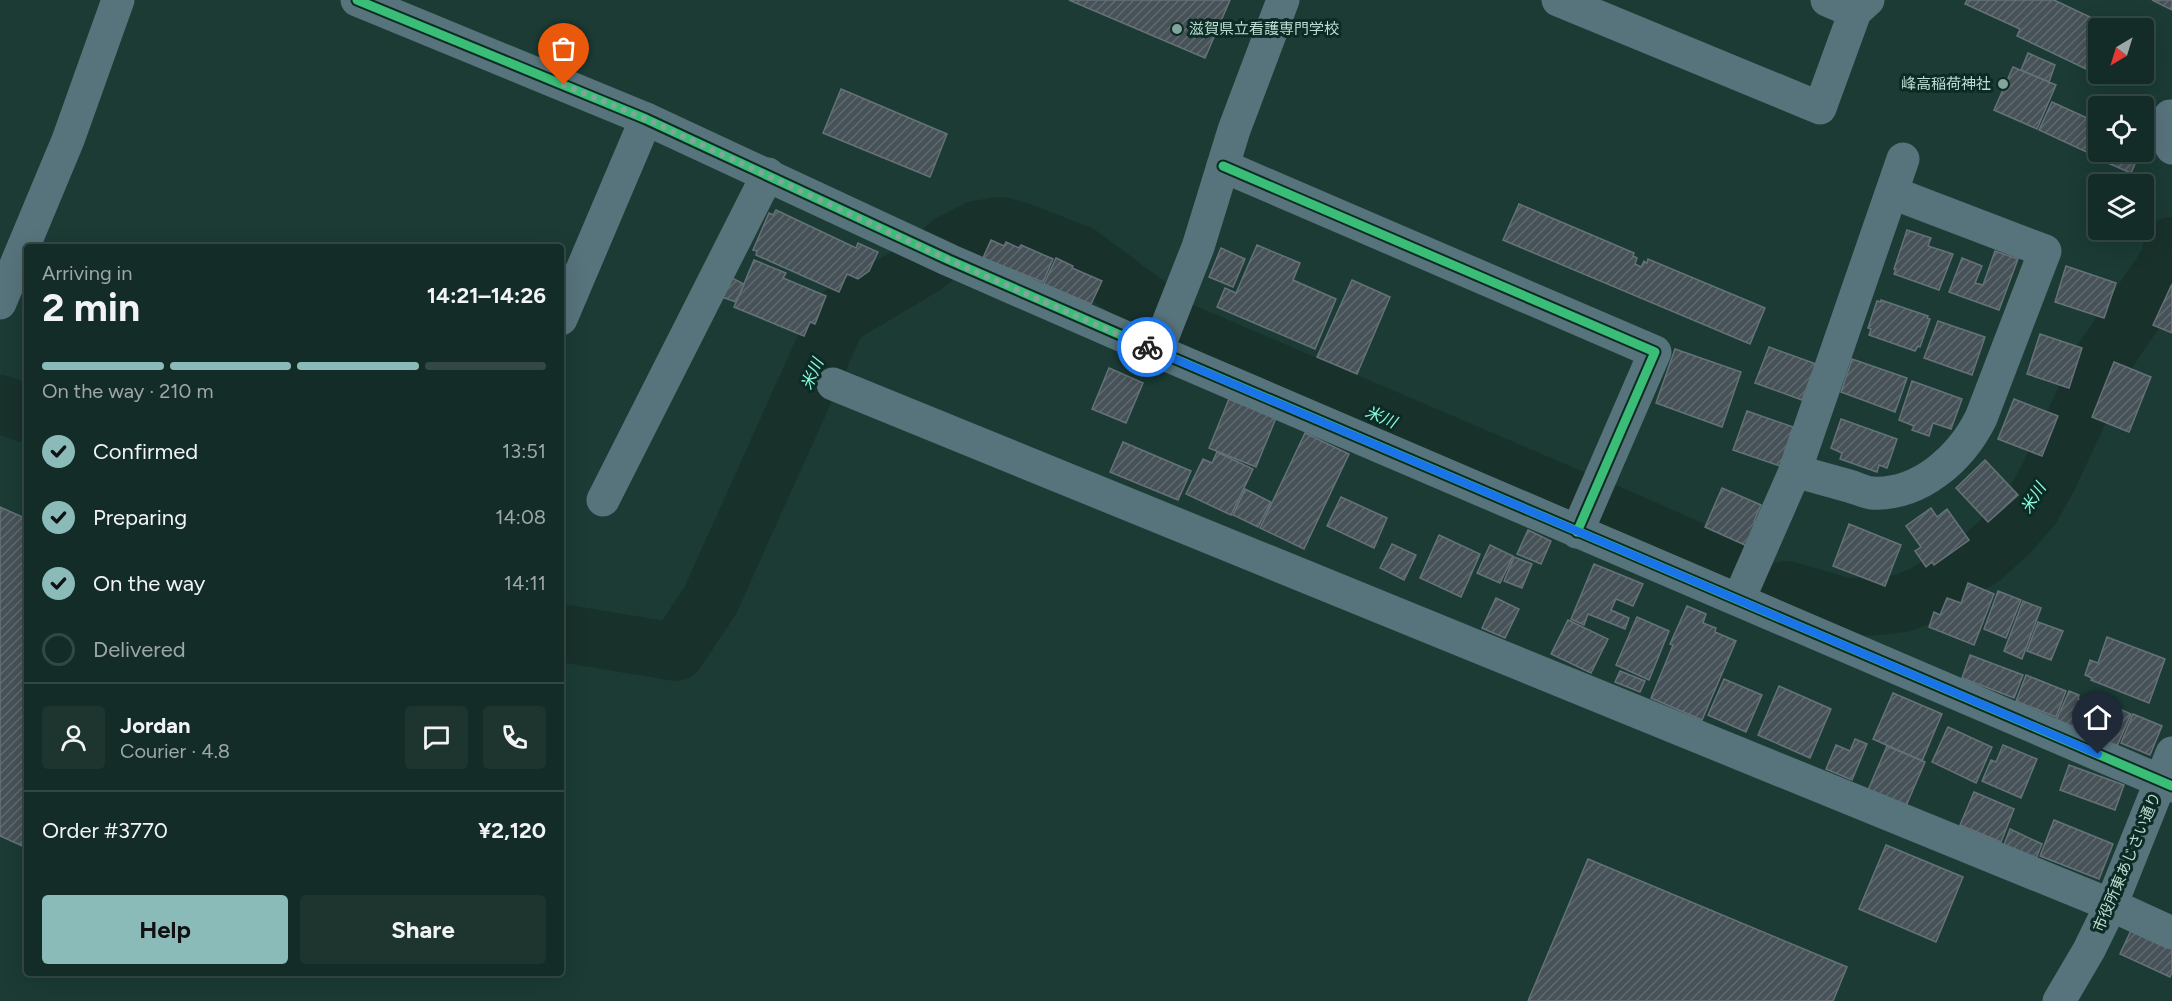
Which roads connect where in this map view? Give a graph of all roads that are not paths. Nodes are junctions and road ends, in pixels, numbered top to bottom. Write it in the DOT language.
graph roads {
  1 [pos="118,0"];
  2 [pos="357,0"];
  3 [pos="1283,0"];
  4 [pos="1558,0"];
  5 [pos="1850,4"];
  6 [pos="646,119"];
  7 [pos="1903,159"];
  8 [pos="1223,166"];
  9 [pos="768,174"];
  10 [pos="1893,193"];
  11 [pos="25,244"];
  12 [pos="24,245"];
  13 [pos="0,303"];
  14 [pos="564,311"];
  15 [pos="1157,351"];
  16 [pos="833,384"];
  17 [pos="1795,471"];
  18 [pos="603,500"];
  19 [pos="1577,532"];
  20 [pos="1739,599"];
  21 [pos="2168,773"];
  22 [pos="2111,905"];
  23 [pos="2172,933"];
  24 [pos="2059,1001"];
  1 -- 11 [label="street"];
  2 -- 6 [label="street"];
  3 -- 8 [label="street"];
  4 -- 5 [label="street"];
  6 -- 9 [label="street"];
  6 -- 14 [label="street"];
  7 -- 10 [label="street"];
  8 -- 15 [label="street"];
  8 -- 19 [label="street"];
  9 -- 15 [label="street"];
  9 -- 18 [label="street"];
  10 -- 17 [label="street"];
  10 -- 17 [label="street"];
  12 -- 13 [label="street"];
  15 -- 19 [label="street"];
  16 -- 22 [label="street"];
  17 -- 20 [label="street"];
  19 -- 20 [label="street"];
  20 -- 21 [label="street"];
  21 -- 22 [label="street, 市役所東あじさい通り"];
  22 -- 23 [label="street"];
  22 -- 24 [label="street, 市役所東あじさい通り"];
}
